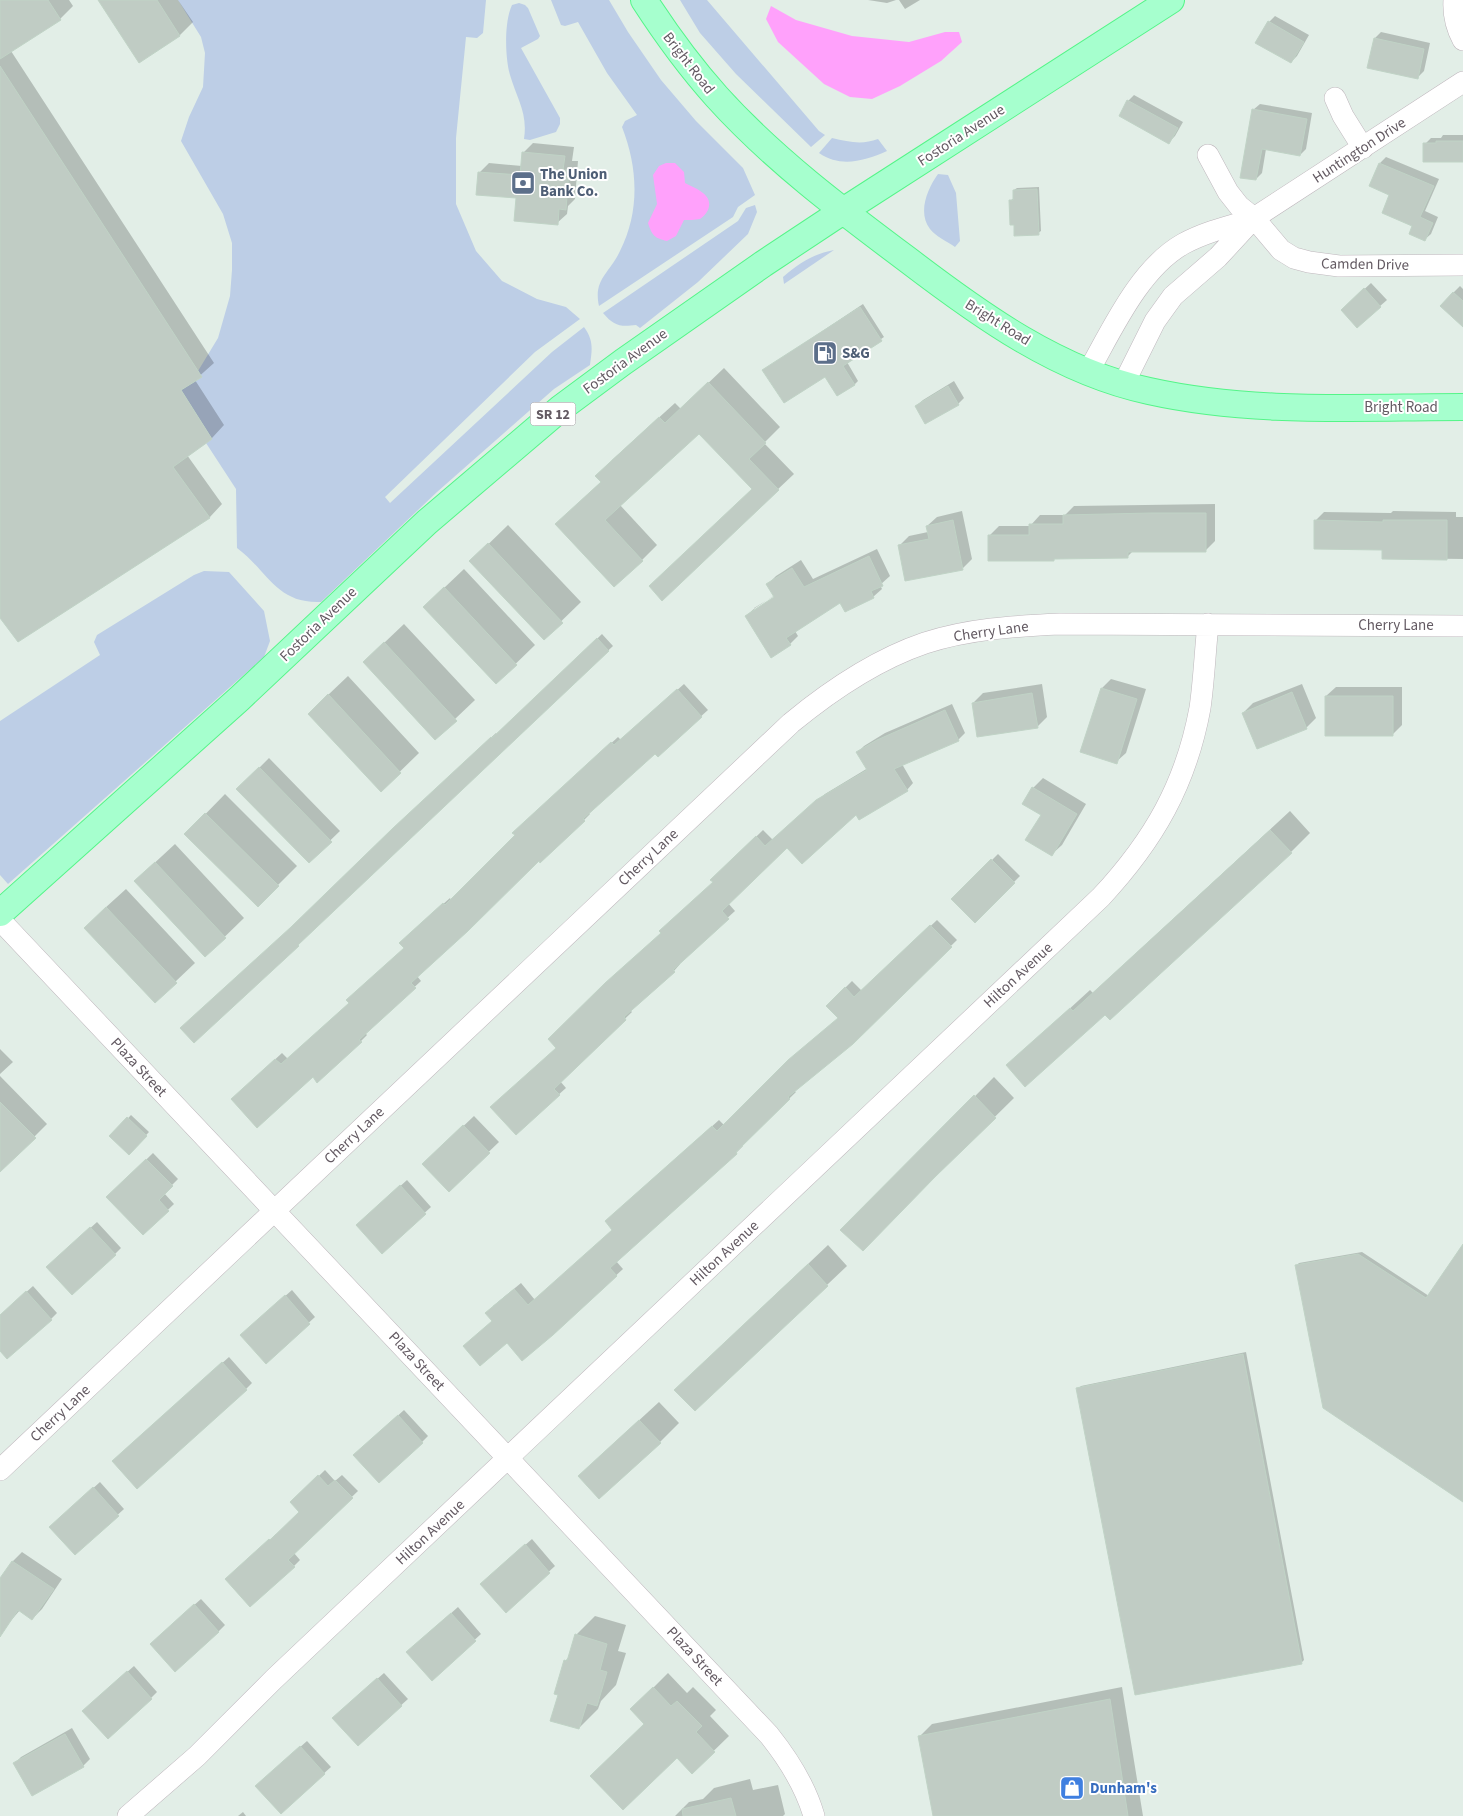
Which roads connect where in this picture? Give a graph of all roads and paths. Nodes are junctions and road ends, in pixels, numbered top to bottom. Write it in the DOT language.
graph roads {
  1 [pos="644,0"];
  2 [pos="1171,0"];
  3 [pos="1454,0"];
  4 [pos="1463,40"];
  5 [pos="1463,82"];
  6 [pos="1335,98"];
  7 [pos="1362,148"];
  8 [pos="1208,155"];
  9 [pos="843,210"];
  10 [pos="1254,218"];
  11 [pos="1463,265"];
  12 [pos="1088,372"];
  13 [pos="1122,384"];
  14 [pos="1463,408"];
  15 [pos="1208,624"];
  16 [pos="1463,626"];
  17 [pos="0,913"];
  18 [pos="0,920"];
  19 [pos="274,1210"];
  20 [pos="508,1458"];
  21 [pos="0,1470"];
  22 [pos="128,1816"];
  23 [pos="814,1816"];
  1 -- 9 [label="main road, Bright Road"];
  2 -- 9 [label="main road, Fostoria Avenue / SR 12"];
  3 -- 4 [label="street"];
  5 -- 7 [label="street, Huntington Drive"];
  6 -- 7 [label="street"];
  7 -- 10 [label="street, Huntington Drive"];
  8 -- 10 [label="street, Camden Drive"];
  9 -- 12 [label="main road, Bright Road"];
  9 -- 17 [label="main road, Fostoria Avenue / SR 12"];
  10 -- 11 [label="street, Camden Drive"];
  10 -- 12 [label="street, Huntington Drive"];
  10 -- 13 [label="street, Huntington Drive"];
  12 -- 13 [label="main road, Bright Road"];
  13 -- 14 [label="main road, Bright Road"];
  15 -- 16 [label="street, Cherry Lane"];
  15 -- 19 [label="street, Cherry Lane"];
  15 -- 20 [label="street, Hilton Avenue"];
  18 -- 19 [label="street, Plaza Street"];
  19 -- 20 [label="street, Plaza Street"];
  19 -- 21 [label="street, Cherry Lane"];
  20 -- 22 [label="street, Hilton Avenue"];
  20 -- 23 [label="street, Plaza Street"];
}
